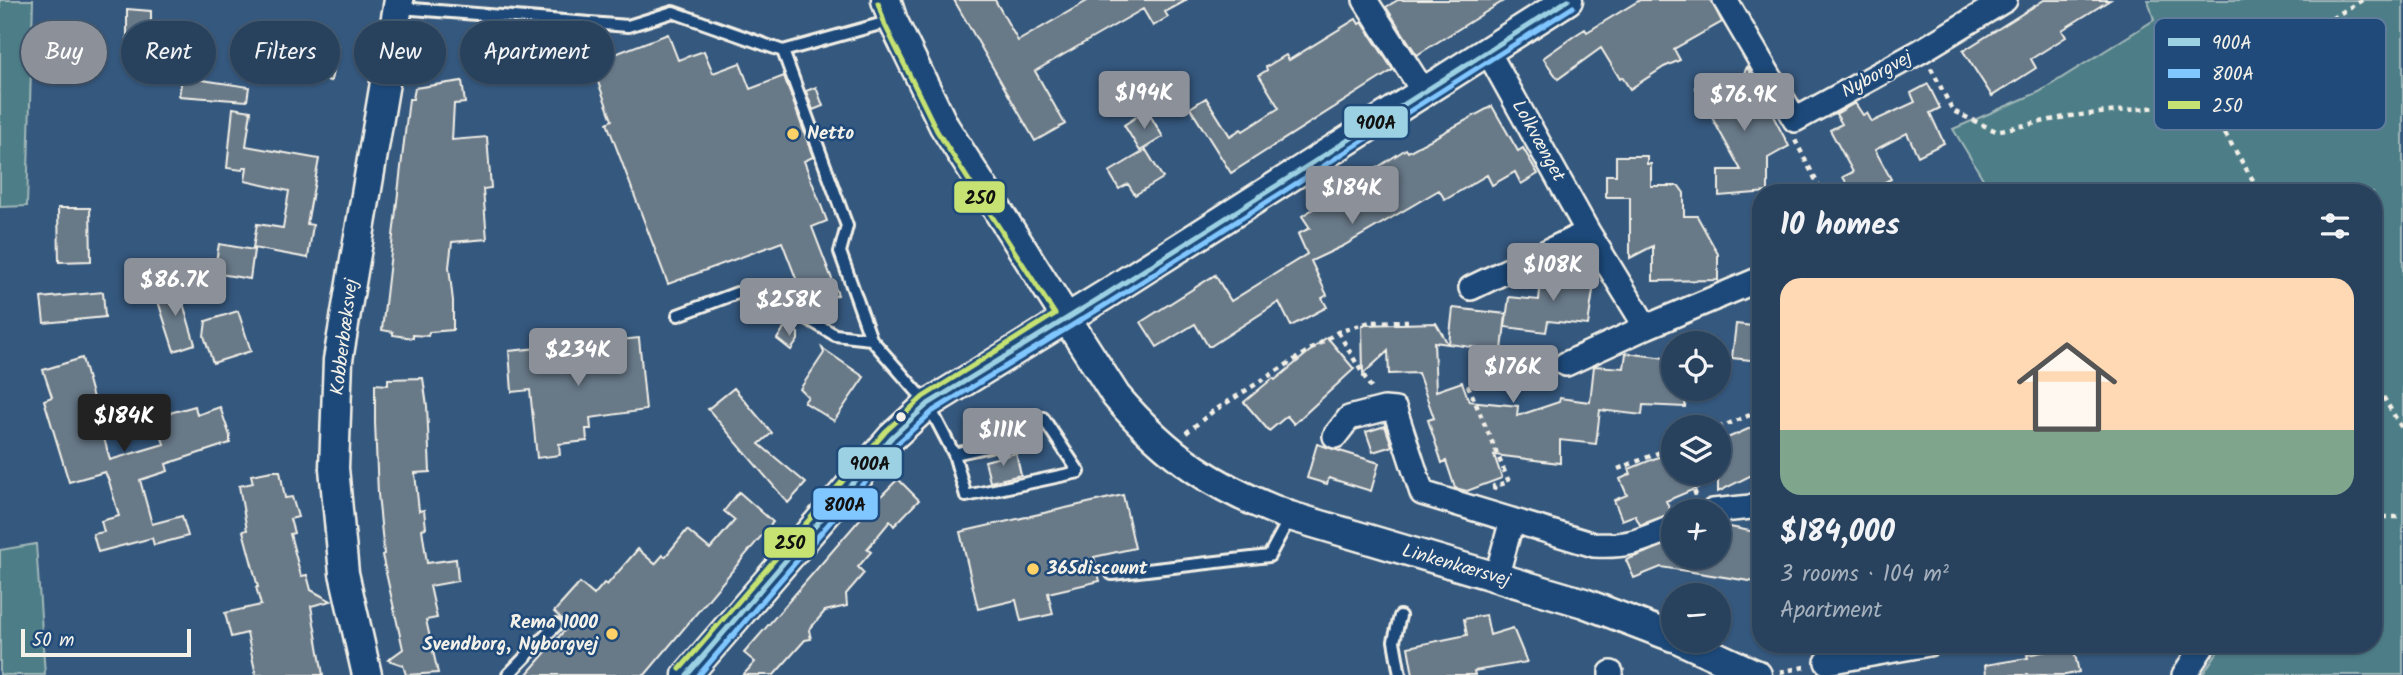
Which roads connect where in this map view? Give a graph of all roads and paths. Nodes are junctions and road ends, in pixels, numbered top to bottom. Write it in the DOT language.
graph roads {
  1 [pos="1365,0"];
  2 [pos="1567,0"];
  3 [pos="1725,0"];
  4 [pos="2005,0"];
  5 [pos="2362,0"];
  6 [pos="398,4"];
  7 [pos="889,10"];
  8 [pos="2333,18"];
  9 [pos="1488,50"];
  10 [pos="783,51"];
  11 [pos="1921,51"];
  12 [pos="1423,91"];
  13 [pos="2154,107"];
  14 [pos="1795,120"];
  15 [pos="2223,130"];
  16 [pos="1818,184"];
  17 [pos="2255,184"];
  18 [pos="1588,232"];
  19 [pos="1752,282"];
  20 [pos="1471,288"];
  21 [pos="678,315"];
  22 [pos="1067,317"];
  23 [pos="1408,321"];
  24 [pos="1646,327"];
  25 [pos="1338,332"];
  26 [pos="871,339"];
  27 [pos="1566,365"];
  28 [pos="1468,385"];
  29 [pos="2382,395"];
  30 [pos="928,404"];
  31 [pos="1384,409"];
  32 [pos="1752,414"];
  33 [pos="1731,423"];
  34 [pos="2403,430"];
  35 [pos="1335,436"];
  36 [pos="1166,449"];
  37 [pos="1661,452"];
  38 [pos="954,454"];
  39 [pos="1618,469"];
  40 [pos="1731,506"];
  41 [pos="1752,507"];
  42 [pos="1290,516"];
  43 [pos="2382,517"];
  44 [pos="2403,517"];
  45 [pos="1506,519"];
  46 [pos="1661,532"];
  47 [pos="1112,574"];
  48 [pos="1496,578"];
  49 [pos="1400,616"];
  50 [pos="556,625"];
  51 [pos="1661,632"];
  52 [pos="1714,653"];
  53 [pos="1878,653"];
  54 [pos="2198,653"];
  55 [pos="1827,662"];
  56 [pos="690,674"];
  57 [pos="1767,674"];
  58 [pos="368,675"];
  59 [pos="508,675"];
  60 [pos="1400,675"];
  61 [pos="2184,675"];
  1 -- 12 [label="street"];
  2 -- 9 [label="street"];
  3 -- 14 [label="street"];
  4 -- 11 [label="street, Nyborgvej"];
  5 -- 8 [label="path"];
  6 -- 10 [label="lane"];
  6 -- 58 [label="street, Kobberbæksvej"];
  7 -- 10 [label="lane"];
  7 -- 22 [label="street, Linkenkærsvej"];
  9 -- 12 [label="street"];
  9 -- 18 [label="street, Lolkvænget"];
  10 -- 26 [label="lane"];
  11 -- 13 [label="path"];
  11 -- 14 [label="street, Nyborgvej"];
  12 -- 22 [label="street"];
  14 -- 16 [label="path"];
  15 -- 17 [label="path"];
  18 -- 20 [label="street"];
  18 -- 24 [label="street, Lolkvænget"];
  19 -- 24 [label="street"];
  21 -- 26 [label="lane"];
  22 -- 30 [label="street"];
  22 -- 36 [label="street, Linkenkærsvej"];
  23 -- 25 [label="path"];
  24 -- 27 [label="street"];
  25 -- 31 [label="path"];
  25 -- 36 [label="path"];
  26 -- 30 [label="lane"];
  28 -- 45 [label="path"];
  29 -- 34 [label="path"];
  30 -- 38 [label="lane"];
  30 -- 56 [label="street"];
  31 -- 35 [label="street"];
  31 -- 45 [label="street"];
  32 -- 33 [label="path"];
  36 -- 42 [label="street, Linkenkærsvej"];
  37 -- 39 [label="path"];
  38 -- 38 [label="lane"];
  40 -- 41 [label="street"];
  42 -- 47 [label="lane"];
  42 -- 48 [label="street, Linkenkærsvej"];
  43 -- 44 [label="path"];
  45 -- 46 [label="street"];
  45 -- 48 [label="street"];
  48 -- 51 [label="street, Linkenkærsvej"];
  49 -- 60 [label="lane"];
  50 -- 59 [label="lane"];
  52 -- 57 [label="street"];
  53 -- 55 [label="street"];
  54 -- 61 [label="street"];
  55 -- 57 [label="path"];
}
